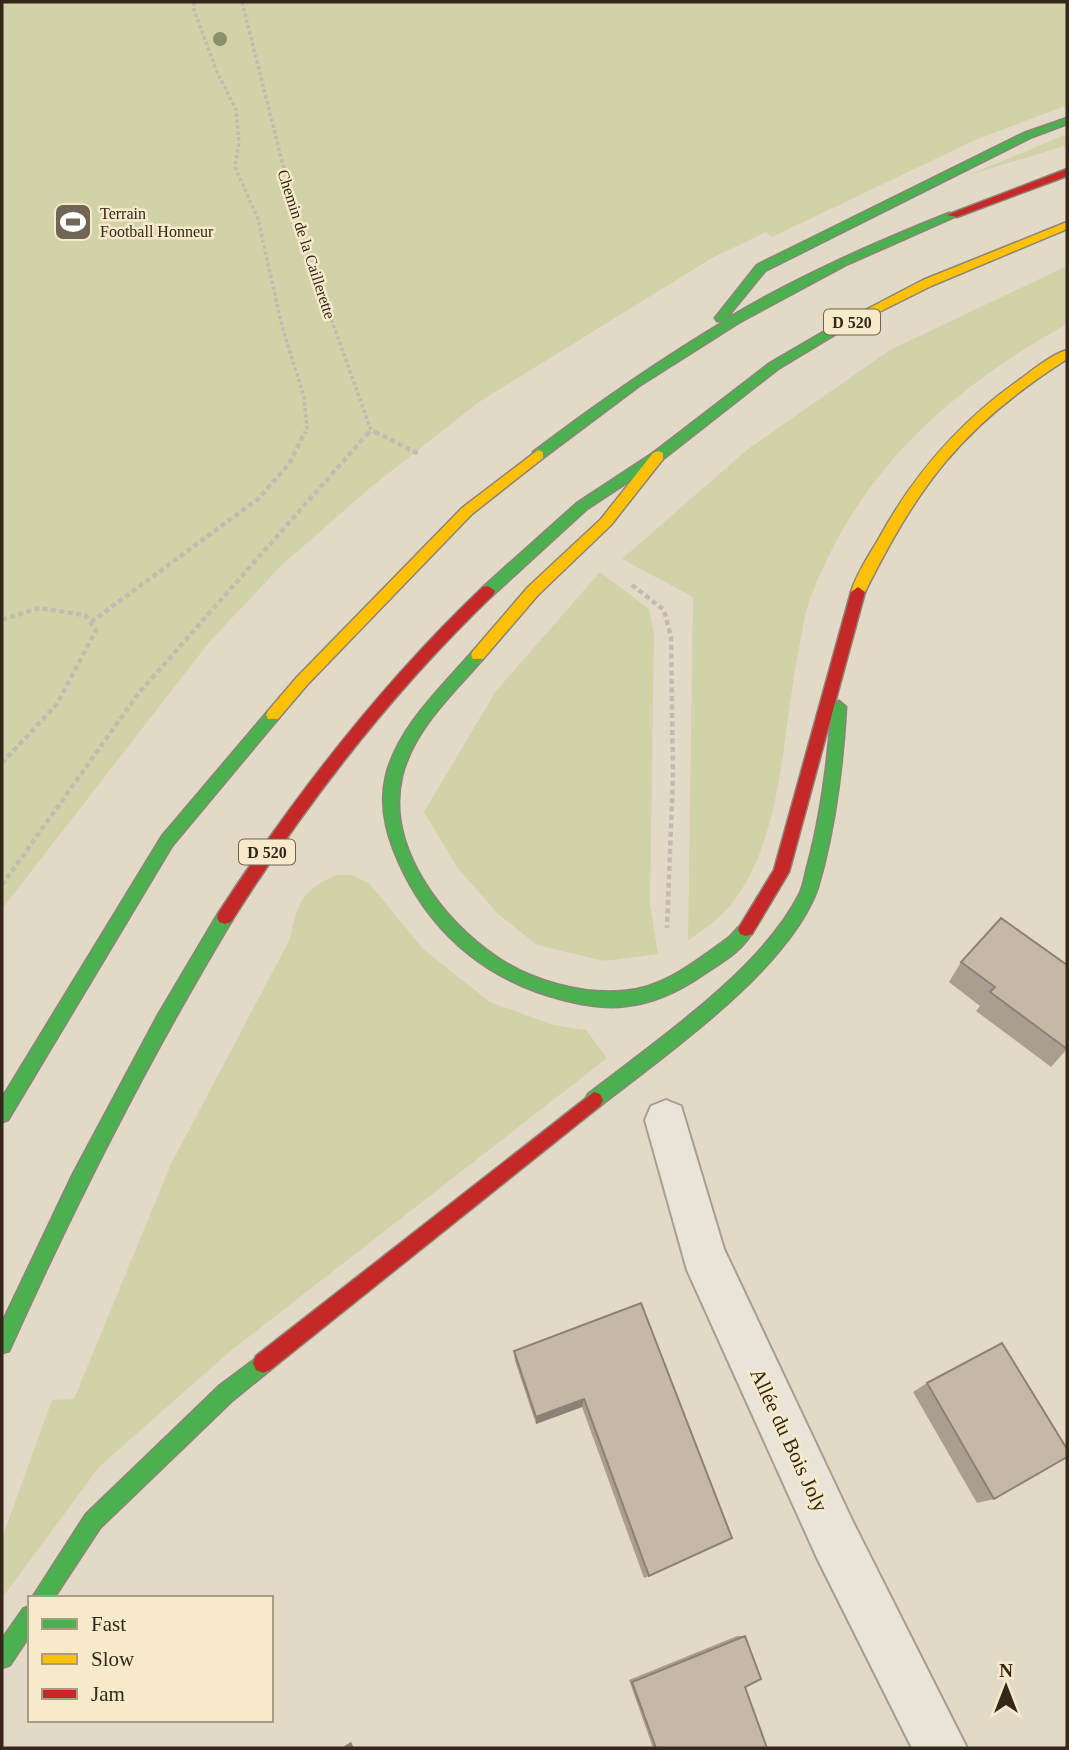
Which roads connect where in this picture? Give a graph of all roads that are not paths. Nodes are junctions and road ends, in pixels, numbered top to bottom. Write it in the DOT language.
graph roads {
  1 [pos="1067,121"];
  2 [pos="1067,172"];
  3 [pos="1067,225"];
  4 [pos="710,332"];
  5 [pos="1067,354"];
  6 [pos="658,456"];
  7 [pos="842,642"];
  8 [pos="2,1114"];
  9 [pos="666,1120"];
  10 [pos="2,1344"];
  11 [pos="43,1596"];
  12 [pos="28,1619"];
  13 [pos="2,1657"];
  14 [pos="940,1748"];
  1 -- 4 [label="main road"];
  2 -- 4 [label="main road"];
  3 -- 6 [label="main road, D 520"];
  4 -- 8 [label="main road"];
  5 -- 7 [label="main road"];
  6 -- 7 [label="main road"];
  6 -- 10 [label="main road, D 520"];
  7 -- 11 [label="main road"];
  9 -- 14 [label="street, Allée du Bois Joly"];
  12 -- 13 [label="main road"];
}
